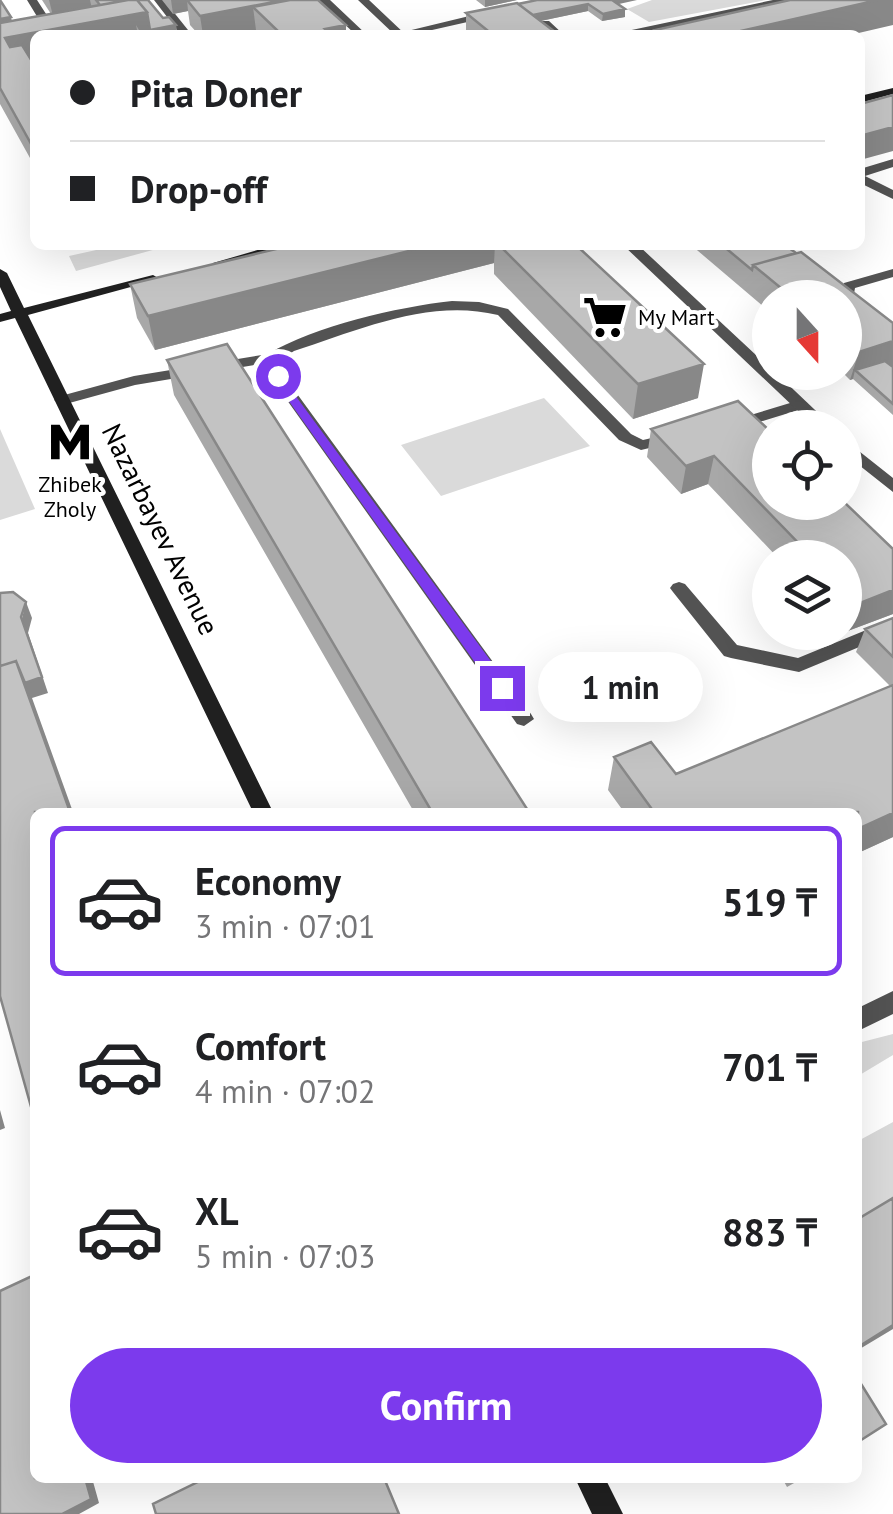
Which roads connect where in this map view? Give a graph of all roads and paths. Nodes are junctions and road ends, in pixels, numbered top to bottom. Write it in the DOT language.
graph roads {
  1 [pos="32,0"];
  2 [pos="159,0"];
  3 [pos="324,0"];
  4 [pos="363,0"];
  5 [pos="788,0"];
  6 [pos="505,11"];
  7 [pos="73,17"];
  8 [pos="546,24"];
  9 [pos="183,30"];
  10 [pos="357,30"];
  11 [pos="396,30"];
  12 [pos="418,30"];
  13 [pos="554,30"];
  14 [pos="638,30"];
  15 [pos="893,91"];
  16 [pos="865,99"];
  17 [pos="893,163"];
  18 [pos="865,173"];
  19 [pos="865,178"];
  20 [pos="893,195"];
  21 [pos="271,250"];
  22 [pos="635,250"];
  23 [pos="199,268"];
  24 [pos="0,273"];
  25 [pos="893,273"];
  26 [pos="162,277"];
  27 [pos="20,313"];
  28 [pos="0,318"];
  29 [pos="893,342"];
  30 [pos="272,358"];
  31 [pos="62,400"];
  32 [pos="800,406"];
  33 [pos="805,410"];
  34 [pos="713,429"];
  35 [pos="695,433"];
  36 [pos="862,460"];
  37 [pos="893,487"];
  38 [pos="679,588"];
  39 [pos="893,626"];
  40 [pos="524,718"];
  41 [pos="261,808"];
  42 [pos="893,1002"];
  43 [pos="862,1018"];
  44 [pos="592,1483"];
  45 [pos="608,1514"];
  1 -- 7 [label="street"];
  2 -- 9 [label="street"];
  3 -- 10 [label="street"];
  4 -- 11 [label="street"];
  5 -- 14 [label="street"];
  6 -- 12 [label="street"];
  8 -- 13 [label="street"];
  15 -- 16 [label="main road"];
  17 -- 18 [label="street"];
  19 -- 20 [label="street"];
  21 -- 23 [label="main road"];
  22 -- 32 [label="street"];
  24 -- 27 [label="main road, Nazarbayev Avenue"];
  25 -- 29 [label="street"];
  26 -- 27 [label="main road"];
  27 -- 28 [label="main road"];
  27 -- 31 [label="main road, Nazarbayev Avenue"];
  30 -- 31 [label="street"];
  30 -- 35 [label="street"];
  30 -- 40 [label="street"];
  31 -- 41 [label="main road, Nazarbayev Avenue"];
  32 -- 33 [label="street"];
  32 -- 34 [label="street"];
  36 -- 37 [label="street"];
  38 -- 39 [label="street"];
  42 -- 43 [label="street"];
  44 -- 45 [label="main road"];
}
